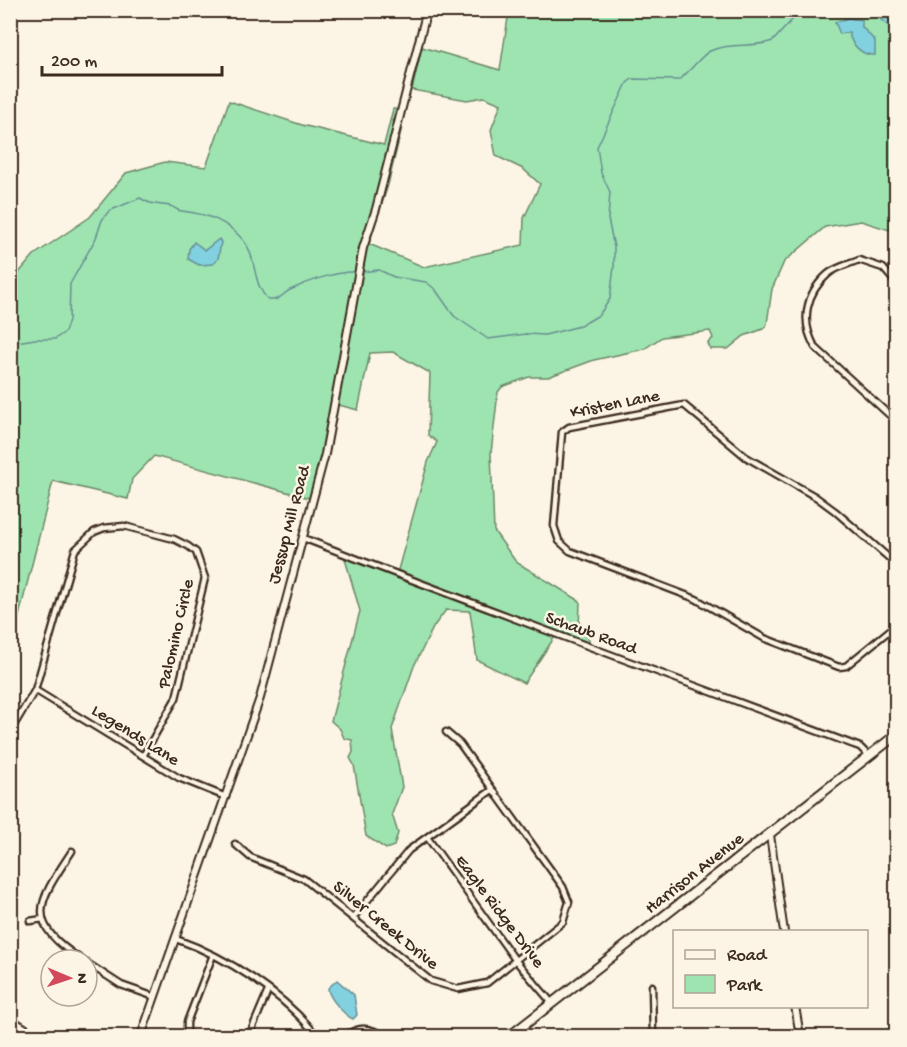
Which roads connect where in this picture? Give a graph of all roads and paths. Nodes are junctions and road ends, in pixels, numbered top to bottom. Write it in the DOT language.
graph roads {
  1 [pos="427,10"];
  2 [pos="897,283"];
  3 [pos="897,421"];
  4 [pos="303,538"];
  5 [pos="897,564"];
  6 [pos="897,625"];
  7 [pos="34,690"];
  8 [pos="10,732"];
  9 [pos="446,732"];
  10 [pos="897,735"];
  11 [pos="143,756"];
  12 [pos="869,756"];
  13 [pos="492,790"];
  14 [pos="226,797"];
  15 [pos="770,835"];
  16 [pos="427,837"];
  17 [pos="235,844"];
  18 [pos="72,852"];
  19 [pos="353,918"];
  20 [pos="42,919"];
  21 [pos="30,921"];
  22 [pos="784,930"];
  23 [pos="176,939"];
  24 [pos="66,948"];
  25 [pos="213,955"];
  26 [pos="516,960"];
  27 [pos="99,971"];
  28 [pos="652,986"];
  29 [pos="268,991"];
  30 [pos="155,997"];
  31 [pos="552,1002"];
  32 [pos="795,1008"];
  33 [pos="10,1018"];
  34 [pos="38,1036"];
  35 [pos="141,1036"];
  36 [pos="187,1036"];
  37 [pos="249,1036"];
  38 [pos="317,1036"];
  39 [pos="345,1036"];
  40 [pos="385,1036"];
  41 [pos="510,1036"];
  42 [pos="653,1036"];
  43 [pos="800,1036"];
  1 -- 4 [label="street, Jessup Mill Road"];
  2 -- 3 [label="street"];
  4 -- 12 [label="street, Schaub Road"];
  4 -- 14 [label="street, Jessup Mill Road"];
  5 -- 6 [label="street, Kristen Lane"];
  7 -- 8 [label="street, Palomino Circle"];
  7 -- 11 [label="street, Legends Lane"];
  7 -- 11 [label="street, Palomino Circle"];
  9 -- 13 [label="street, Silver Creek Drive"];
  10 -- 12 [label="main road, Harrison Avenue"];
  11 -- 14 [label="street, Legends Lane"];
  12 -- 15 [label="main road, Harrison Avenue"];
  13 -- 16 [label="street"];
  13 -- 26 [label="street, Silver Creek Drive"];
  14 -- 23 [label="street, Jessup Mill Road"];
  15 -- 22 [label="street"];
  15 -- 31 [label="main road, Harrison Avenue"];
  16 -- 19 [label="street"];
  16 -- 26 [label="street, Eagle Ridge Drive"];
  17 -- 19 [label="street, Silver Creek Drive"];
  18 -- 20 [label="street"];
  19 -- 26 [label="street, Silver Creek Drive"];
  20 -- 21 [label="street"];
  20 -- 24 [label="street"];
  23 -- 25 [label="street"];
  23 -- 30 [label="street, Jessup Mill Road"];
  25 -- 29 [label="street"];
  25 -- 36 [label="street"];
  26 -- 31 [label="street, Eagle Ridge Drive"];
  27 -- 30 [label="street"];
  28 -- 42 [label="street"];
  29 -- 37 [label="street"];
  29 -- 38 [label="street"];
  30 -- 35 [label="street, Jessup Mill Road"];
  31 -- 41 [label="main road, Harrison Avenue"];
  32 -- 43 [label="street"];
  33 -- 34 [label="street"];
  39 -- 40 [label="street"];
}
